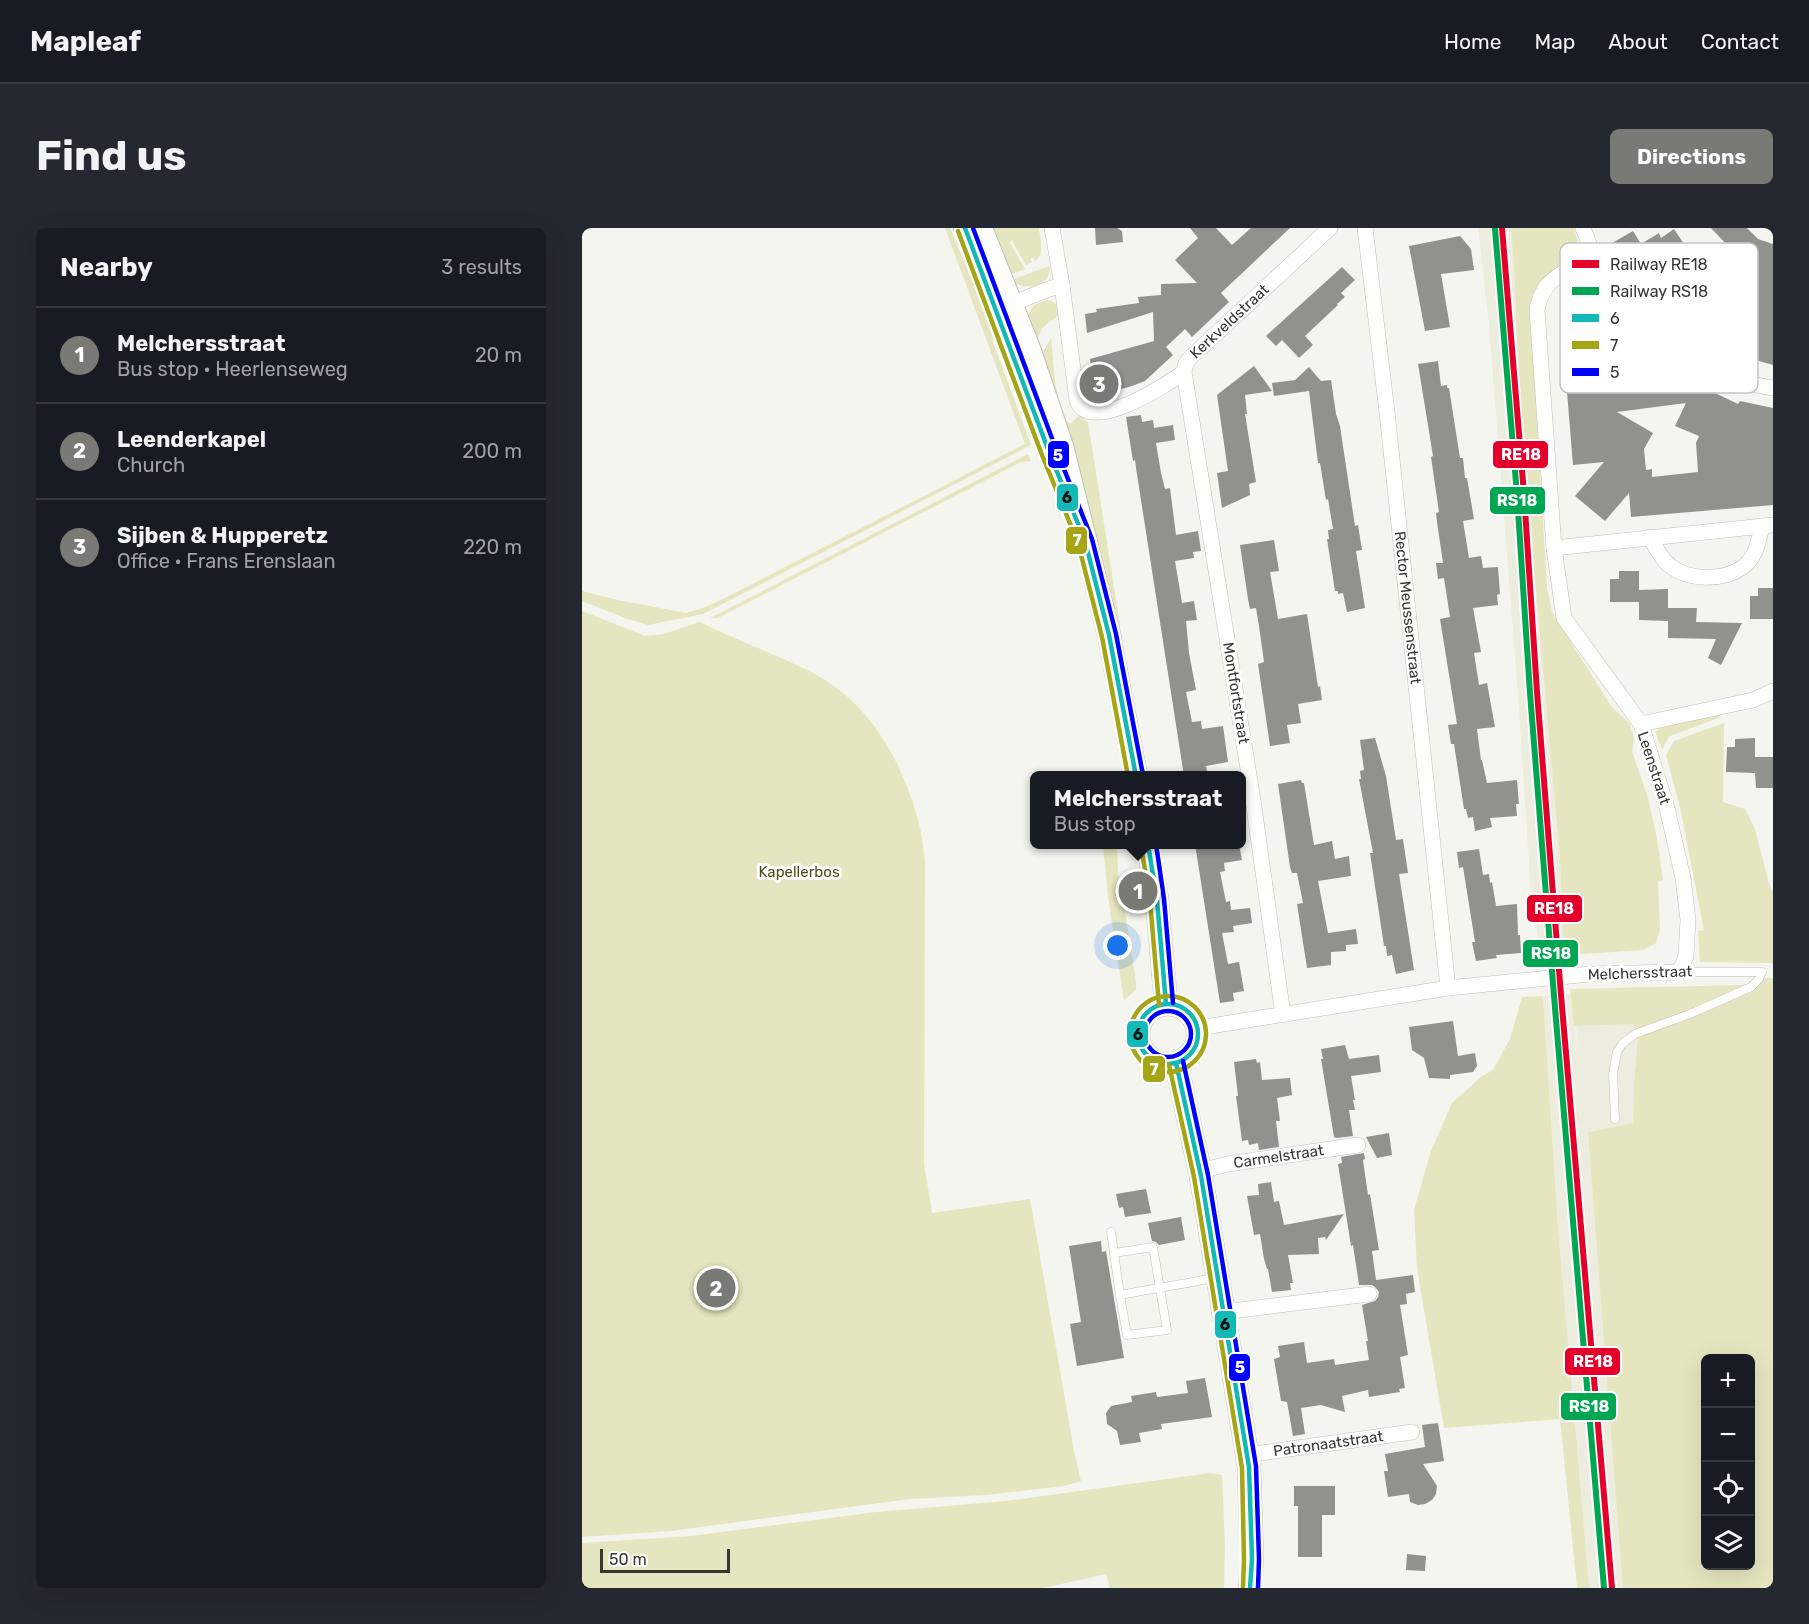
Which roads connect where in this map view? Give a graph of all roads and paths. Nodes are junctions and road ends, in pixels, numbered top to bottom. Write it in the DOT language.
graph roads {
  1 [pos="1052,228"];
  2 [pos="1330,228"];
  3 [pos="1365,228"];
  4 [pos="1583,228"];
  5 [pos="978,229"];
  6 [pos="1589,243"];
  7 [pos="1560,275"];
  8 [pos="1062,285"];
  9 [pos="1004,307"];
  10 [pos="1184,372"];
  11 [pos="1758,384"];
  12 [pos="1773,388"];
  13 [pos="1768,525"];
  14 [pos="1650,537"];
  15 [pos="1554,548"];
  16 [pos="1773,691"];
  17 [pos="1641,724"];
  18 [pos="1135,771"];
  19 [pos="1149,849"];
  20 [pos="1677,972"];
  21 [pos="1448,988"];
  22 [pos="1166,1004"];
  23 [pos="1283,1015"];
  24 [pos="1198,1028"];
  25 [pos="1176,1063"];
  26 [pos="1615,1119"];
  27 [pos="1358,1144"];
  28 [pos="1200,1171"];
  29 [pos="1111,1232"];
  30 [pos="1114,1254"];
  31 [pos="1219,1278"];
  32 [pos="1160,1288"];
  33 [pos="1369,1294"];
  34 [pos="1120,1295"];
  35 [pos="1224,1312"];
  36 [pos="1412,1432"];
  37 [pos="1247,1455"];
  38 [pos="1250,1588"];
  1 -- 8 [label="street"];
  2 -- 10 [label="street, Kerkveldstraat"];
  3 -- 21 [label="street, Rector Meussenstraat"];
  4 -- 6 [label="street"];
  5 -- 9 [label="main road"];
  7 -- 15 [label="street, Leenstraat"];
  8 -- 9 [label="street"];
  8 -- 10 [label="street, Kerkveldstraat"];
  9 -- 18 [label="main road"];
  10 -- 23 [label="street, Montfortstraat"];
  11 -- 12 [label="street"];
  13 -- 14 [label="street"];
  13 -- 14 [label="street"];
  14 -- 15 [label="street"];
  15 -- 17 [label="street, Leenstraat"];
  16 -- 17 [label="street"];
  17 -- 20 [label="street, Leenstraat"];
  19 -- 22 [label="main road"];
  20 -- 21 [label="street, Melchersstraat"];
  20 -- 26 [label="lane, Melchersstraat"];
  21 -- 23 [label="street, Melchersstraat"];
  22 -- 24 [label="main road"];
  22 -- 25 [label="main road"];
  23 -- 24 [label="street, Melchersstraat"];
  24 -- 25 [label="main road"];
  25 -- 28 [label="main road"];
  27 -- 28 [label="street, Carmelstraat"];
  28 -- 31 [label="main road"];
  29 -- 30 [label="lane"];
  30 -- 32 [label="lane"];
  30 -- 34 [label="lane"];
  31 -- 32 [label="lane"];
  31 -- 35 [label="main road"];
  32 -- 34 [label="lane"];
  32 -- 34 [label="lane"];
  33 -- 35 [label="street"];
  35 -- 37 [label="main road"];
  36 -- 37 [label="street, Patronaatstraat"];
  37 -- 38 [label="main road"];
}
